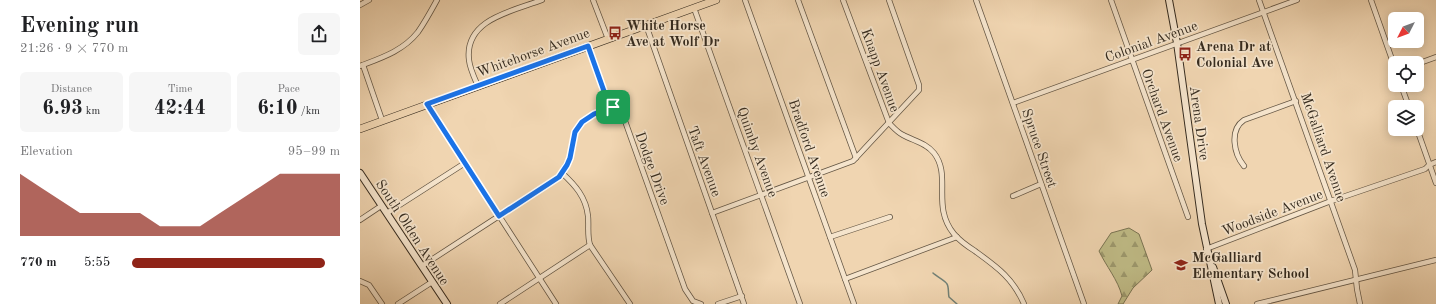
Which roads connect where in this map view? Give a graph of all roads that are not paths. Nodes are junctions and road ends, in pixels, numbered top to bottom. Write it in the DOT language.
graph roads {
  1 [pos="370,0"];
  2 [pos="437,0"];
  3 [pos="542,0"];
  4 [pos="593,0"];
  5 [pos="716,0"];
  6 [pos="745,0"];
  7 [pos="798,0"];
  8 [pos="843,0"];
  9 [pos="889,0"];
  10 [pos="976,0"];
  11 [pos="1111,0"];
  12 [pos="1169,0"];
  13 [pos="1259,0"];
  14 [pos="1297,0"];
  15 [pos="1371,0"];
  16 [pos="360,5"];
  17 [pos="694,8"];
  18 [pos="1264,12"];
  19 [pos="646,25"];
  20 [pos="608,39"];
  21 [pos="1176,43"];
  22 [pos="588,46"];
  23 [pos="1391,56"];
  24 [pos="1436,57"];
  25 [pos="1132,60"];
  26 [pos="1424,61"];
  27 [pos="361,65"];
  28 [pos="478,86"];
  29 [pos="1296,101"];
  30 [pos="1013,103"];
  31 [pos="427,104"];
  32 [pos="613,107"];
  33 [pos="382,120"];
  34 [pos="889,123"];
  35 [pos="360,129"];
  36 [pos="1419,136"];
  37 [pos="856,158"];
  38 [pos="1436,162"];
  39 [pos="465,163"];
  40 [pos="1429,165"];
  41 [pos="1244,166"];
  42 [pos="360,173"];
  43 [pos="562,173"];
  44 [pos="808,177"];
  45 [pos="1436,183"];
  46 [pos="1041,184"];
  47 [pos="761,194"];
  48 [pos="1013,196"];
  49 [pos="1331,202"];
  50 [pos="381,206"];
  51 [pos="387,213"];
  52 [pos="712,213"];
  53 [pos="499,216"];
  54 [pos="890,217"];
  55 [pos="1188,217"];
  56 [pos="360,220"];
  57 [pos="830,237"];
  58 [pos="957,238"];
  59 [pos="590,245"];
  60 [pos="1206,249"];
  61 [pos="1436,260"];
  62 [pos="422,266"];
  63 [pos="539,278"];
  64 [pos="845,279"];
  65 [pos="360,281"];
  66 [pos="1356,281"];
  67 [pos="432,282"];
  68 [pos="742,296"];
  69 [pos="692,302"];
  70 [pos="382,304"];
  71 [pos="398,304"];
  72 [pos="447,304"];
  73 [pos="500,304"];
  74 [pos="556,304"];
  75 [pos="630,304"];
  76 [pos="701,304"];
  77 [pos="718,304"];
  78 [pos="744,304"];
  79 [pos="800,304"];
  80 [pos="854,304"];
  81 [pos="1024,304"];
  82 [pos="1084,304"];
  83 [pos="1219,304"];
  84 [pos="1226,304"];
  85 [pos="1257,304"];
  86 [pos="1360,304"];
  1 -- 16 [label="street"];
  2 -- 27 [label="street"];
  3 -- 28 [label="street"];
  4 -- 20 [label="street"];
  5 -- 17 [label="main road, Whitehorse Avenue"];
  6 -- 44 [label="street, Bradford Avenue"];
  7 -- 37 [label="street"];
  8 -- 34 [label="street, Knapp Avenue"];
  9 -- 34 [label="street"];
  10 -- 30 [label="street, Spruce Street"];
  11 -- 25 [label="street, Orchard Avenue"];
  12 -- 21 [label="main road, Arena Drive"];
  13 -- 18 [label="street, McGalliard Avenue"];
  14 -- 18 [label="street, Colonial Avenue"];
  15 -- 23 [label="street"];
  17 -- 19 [label="main road, Whitehorse Avenue"];
  17 -- 47 [label="street, Quimby Avenue"];
  18 -- 21 [label="street, Colonial Avenue"];
  18 -- 29 [label="street, McGalliard Avenue"];
  19 -- 20 [label="main road, Whitehorse Avenue"];
  19 -- 52 [label="street, Taft Avenue"];
  20 -- 22 [label="main road, Whitehorse Avenue"];
  21 -- 25 [label="street, Colonial Avenue"];
  21 -- 60 [label="main road, Arena Drive"];
  22 -- 28 [label="main road, Whitehorse Avenue"];
  22 -- 32 [label="street, Dodge Drive"];
  24 -- 26 [label="street"];
  25 -- 30 [label="street, Colonial Avenue"];
  25 -- 55 [label="street, Orchard Avenue"];
  27 -- 33 [label="street"];
  28 -- 31 [label="main road, Whitehorse Avenue"];
  29 -- 41 [label="street"];
  29 -- 49 [label="street, McGalliard Avenue"];
  30 -- 46 [label="street, Spruce Street"];
  31 -- 33 [label="main road, Whitehorse Avenue"];
  31 -- 39 [label="street"];
  32 -- 43 [label="street"];
  32 -- 69 [label="street, Dodge Drive"];
  33 -- 35 [label="main road, Whitehorse Avenue"];
  34 -- 37 [label="street"];
  34 -- 58 [label="street, Knapp Avenue"];
  36 -- 40 [label="street"];
  37 -- 44 [label="street"];
  38 -- 40 [label="street, Woodside Avenue"];
  39 -- 51 [label="street"];
  39 -- 53 [label="street"];
  40 -- 45 [label="street"];
  40 -- 49 [label="street, Woodside Avenue"];
  42 -- 50 [label="main road, South Olden Avenue"];
  43 -- 53 [label="street"];
  43 -- 59 [label="street"];
  44 -- 47 [label="street"];
  44 -- 57 [label="street, Bradford Avenue"];
  46 -- 48 [label="street"];
  46 -- 82 [label="street, Spruce Street"];
  47 -- 52 [label="street"];
  47 -- 79 [label="street, Quimby Avenue"];
  49 -- 60 [label="street, Woodside Avenue"];
  49 -- 66 [label="street, McGalliard Avenue"];
  50 -- 51 [label="main road, South Olden Avenue"];
  50 -- 56 [label="street"];
  51 -- 62 [label="main road, South Olden Avenue"];
  52 -- 68 [label="street, Taft Avenue"];
  53 -- 62 [label="street"];
  53 -- 63 [label="street"];
  54 -- 57 [label="street"];
  57 -- 64 [label="street, Bradford Avenue"];
  58 -- 64 [label="street"];
  58 -- 81 [label="street, Knapp Avenue"];
  59 -- 63 [label="street"];
  59 -- 75 [label="street"];
  60 -- 83 [label="main road, Arena Drive"];
  60 -- 84 [label="main road, Arena Drive"];
  61 -- 66 [label="street"];
  62 -- 67 [label="main road, South Olden Avenue"];
  63 -- 73 [label="street"];
  63 -- 74 [label="street"];
  64 -- 80 [label="street, Bradford Avenue"];
  65 -- 70 [label="street"];
  66 -- 85 [label="street"];
  66 -- 86 [label="street, McGalliard Avenue"];
  67 -- 71 [label="street"];
  67 -- 72 [label="main road, South Olden Avenue"];
  68 -- 77 [label="street"];
  68 -- 78 [label="street, Taft Avenue"];
  69 -- 76 [label="street"];
}
